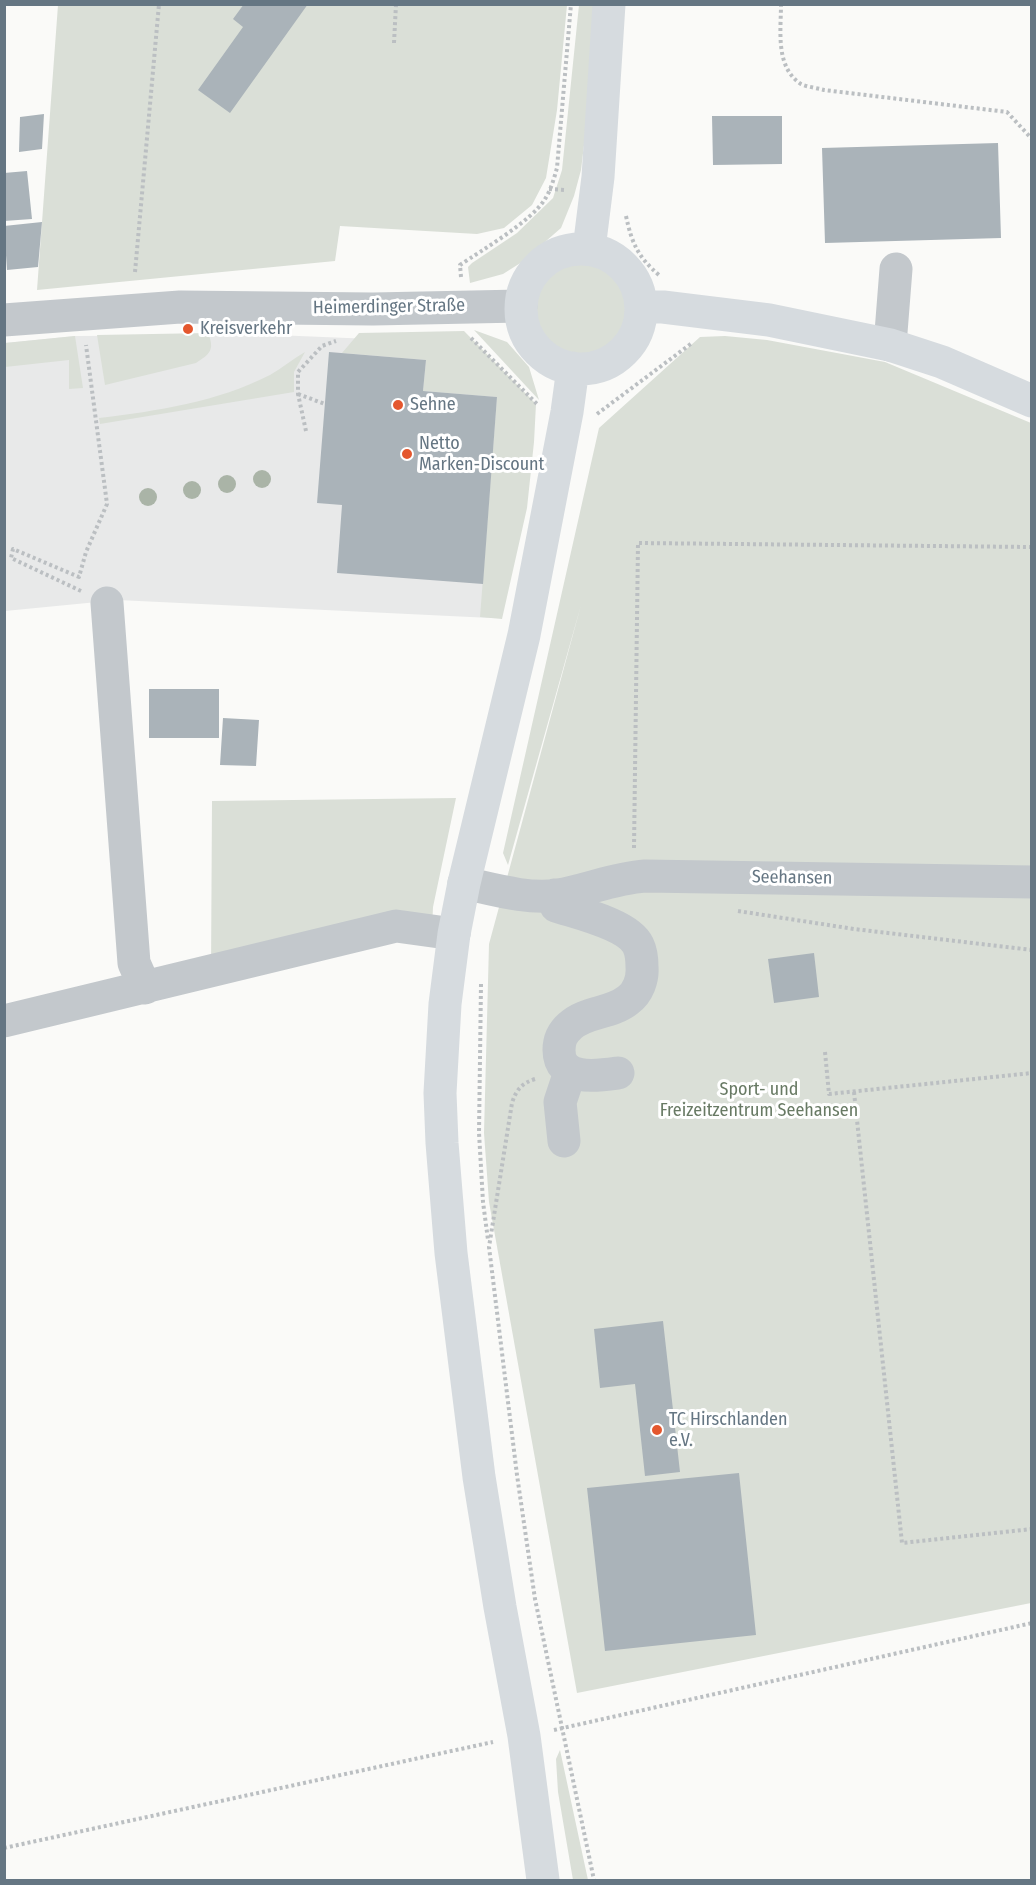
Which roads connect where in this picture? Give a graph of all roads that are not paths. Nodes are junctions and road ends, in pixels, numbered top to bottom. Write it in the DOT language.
graph roads {
  1 [pos="609,4"];
  2 [pos="589,249"];
  3 [pos="896,269"];
  4 [pos="521,306"];
  5 [pos="641,307"];
  6 [pos="4,320"];
  7 [pos="890,345"];
  8 [pos="573,368"];
  9 [pos="1032,401"];
  10 [pos="107,603"];
  11 [pos="1032,882"];
  12 [pos="464,884"];
  13 [pos="555,896"];
  14 [pos="454,934"];
  15 [pos="145,988"];
  16 [pos="4,1021"];
  17 [pos="570,1072"];
  18 [pos="618,1073"];
  19 [pos="564,1142"];
  20 [pos="543,1881"];
  1 -- 2 [label="main road"];
  2 -- 4 [label="main road"];
  2 -- 5 [label="main road"];
  3 -- 7 [label="street"];
  4 -- 6 [label="street, Heimerdinger Straße"];
  4 -- 8 [label="main road"];
  5 -- 7 [label="main road"];
  5 -- 8 [label="main road"];
  7 -- 9 [label="main road"];
  8 -- 12 [label="main road"];
  10 -- 15 [label="street"];
  11 -- 13 [label="street, Seehansen"];
  12 -- 13 [label="street, Seehansen"];
  12 -- 14 [label="main road"];
  13 -- 17 [label="street"];
  14 -- 15 [label="street"];
  14 -- 20 [label="main road"];
  15 -- 16 [label="street"];
  17 -- 18 [label="street"];
  17 -- 19 [label="street"];
}
